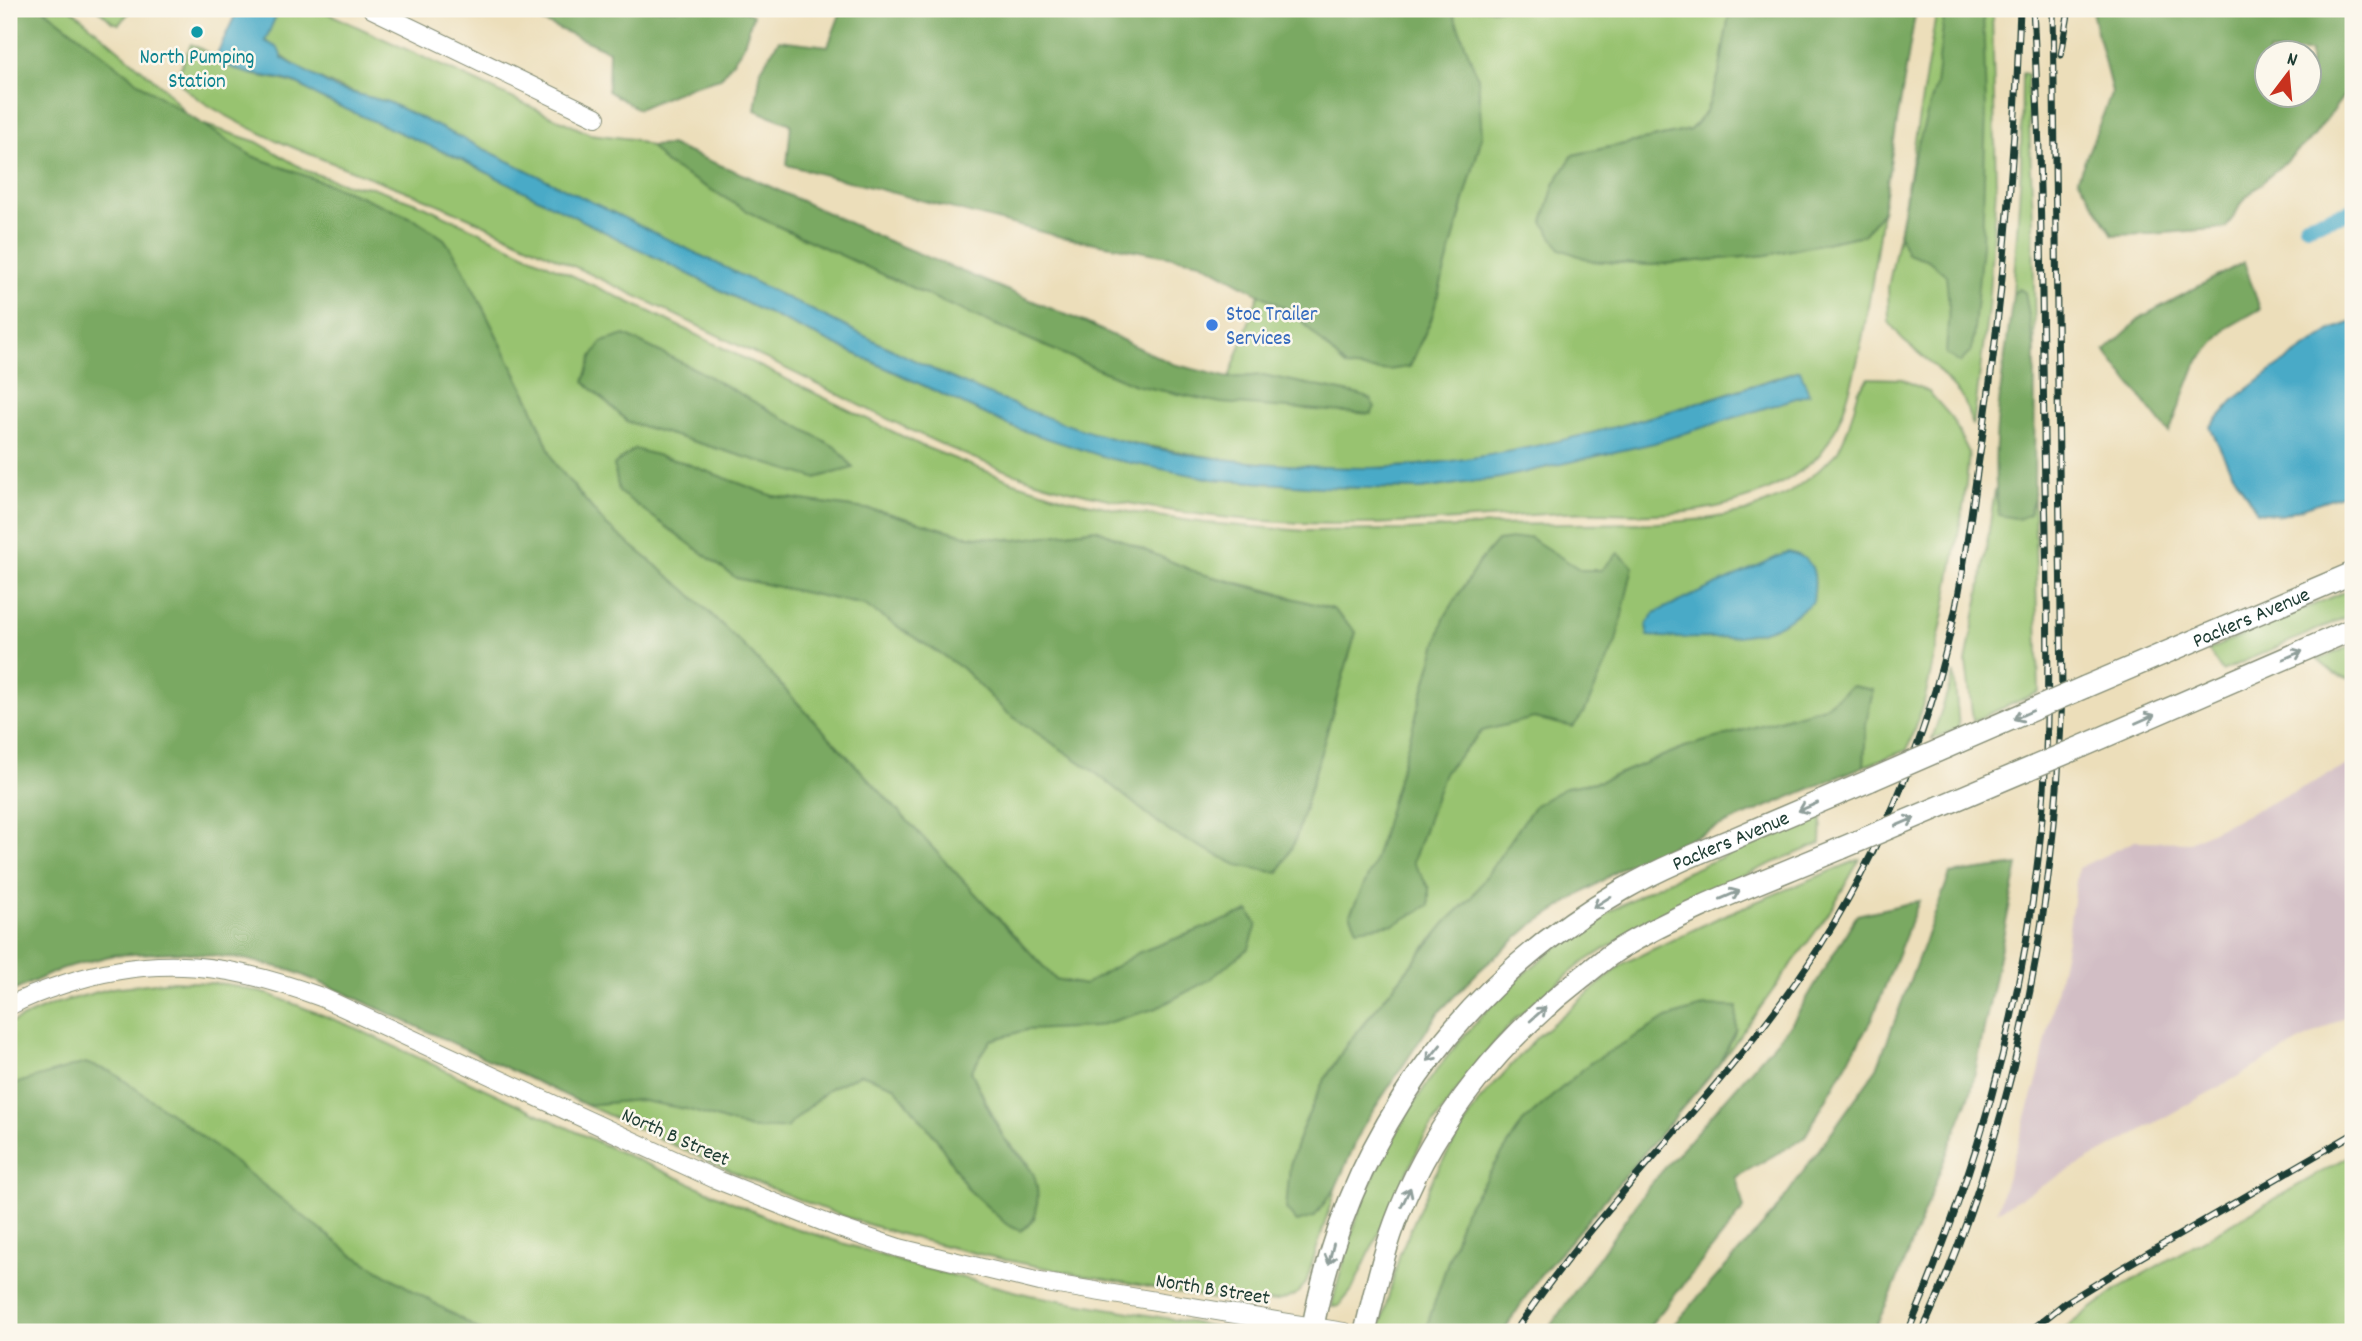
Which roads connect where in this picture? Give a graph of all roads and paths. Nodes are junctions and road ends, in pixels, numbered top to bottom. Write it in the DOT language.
graph roads {
  1 [pos="372,9"];
  2 [pos="596,117"];
  3 [pos="2353,573"];
  4 [pos="2353,629"];
  5 [pos="9,1006"];
  6 [pos="1313,1330"];
  7 [pos="1344,1332"];
  8 [pos="1366,1332"];
  1 -- 2 [label="street"];
  3 -- 6 [label="main road, Packers Avenue, one-way, bridge"];
  8 -- 4 [label="main road, one-way, bridge"];
  5 -- 6 [label="street, North B Street"];
  6 -- 7 [label="street, North B Street"];
}
